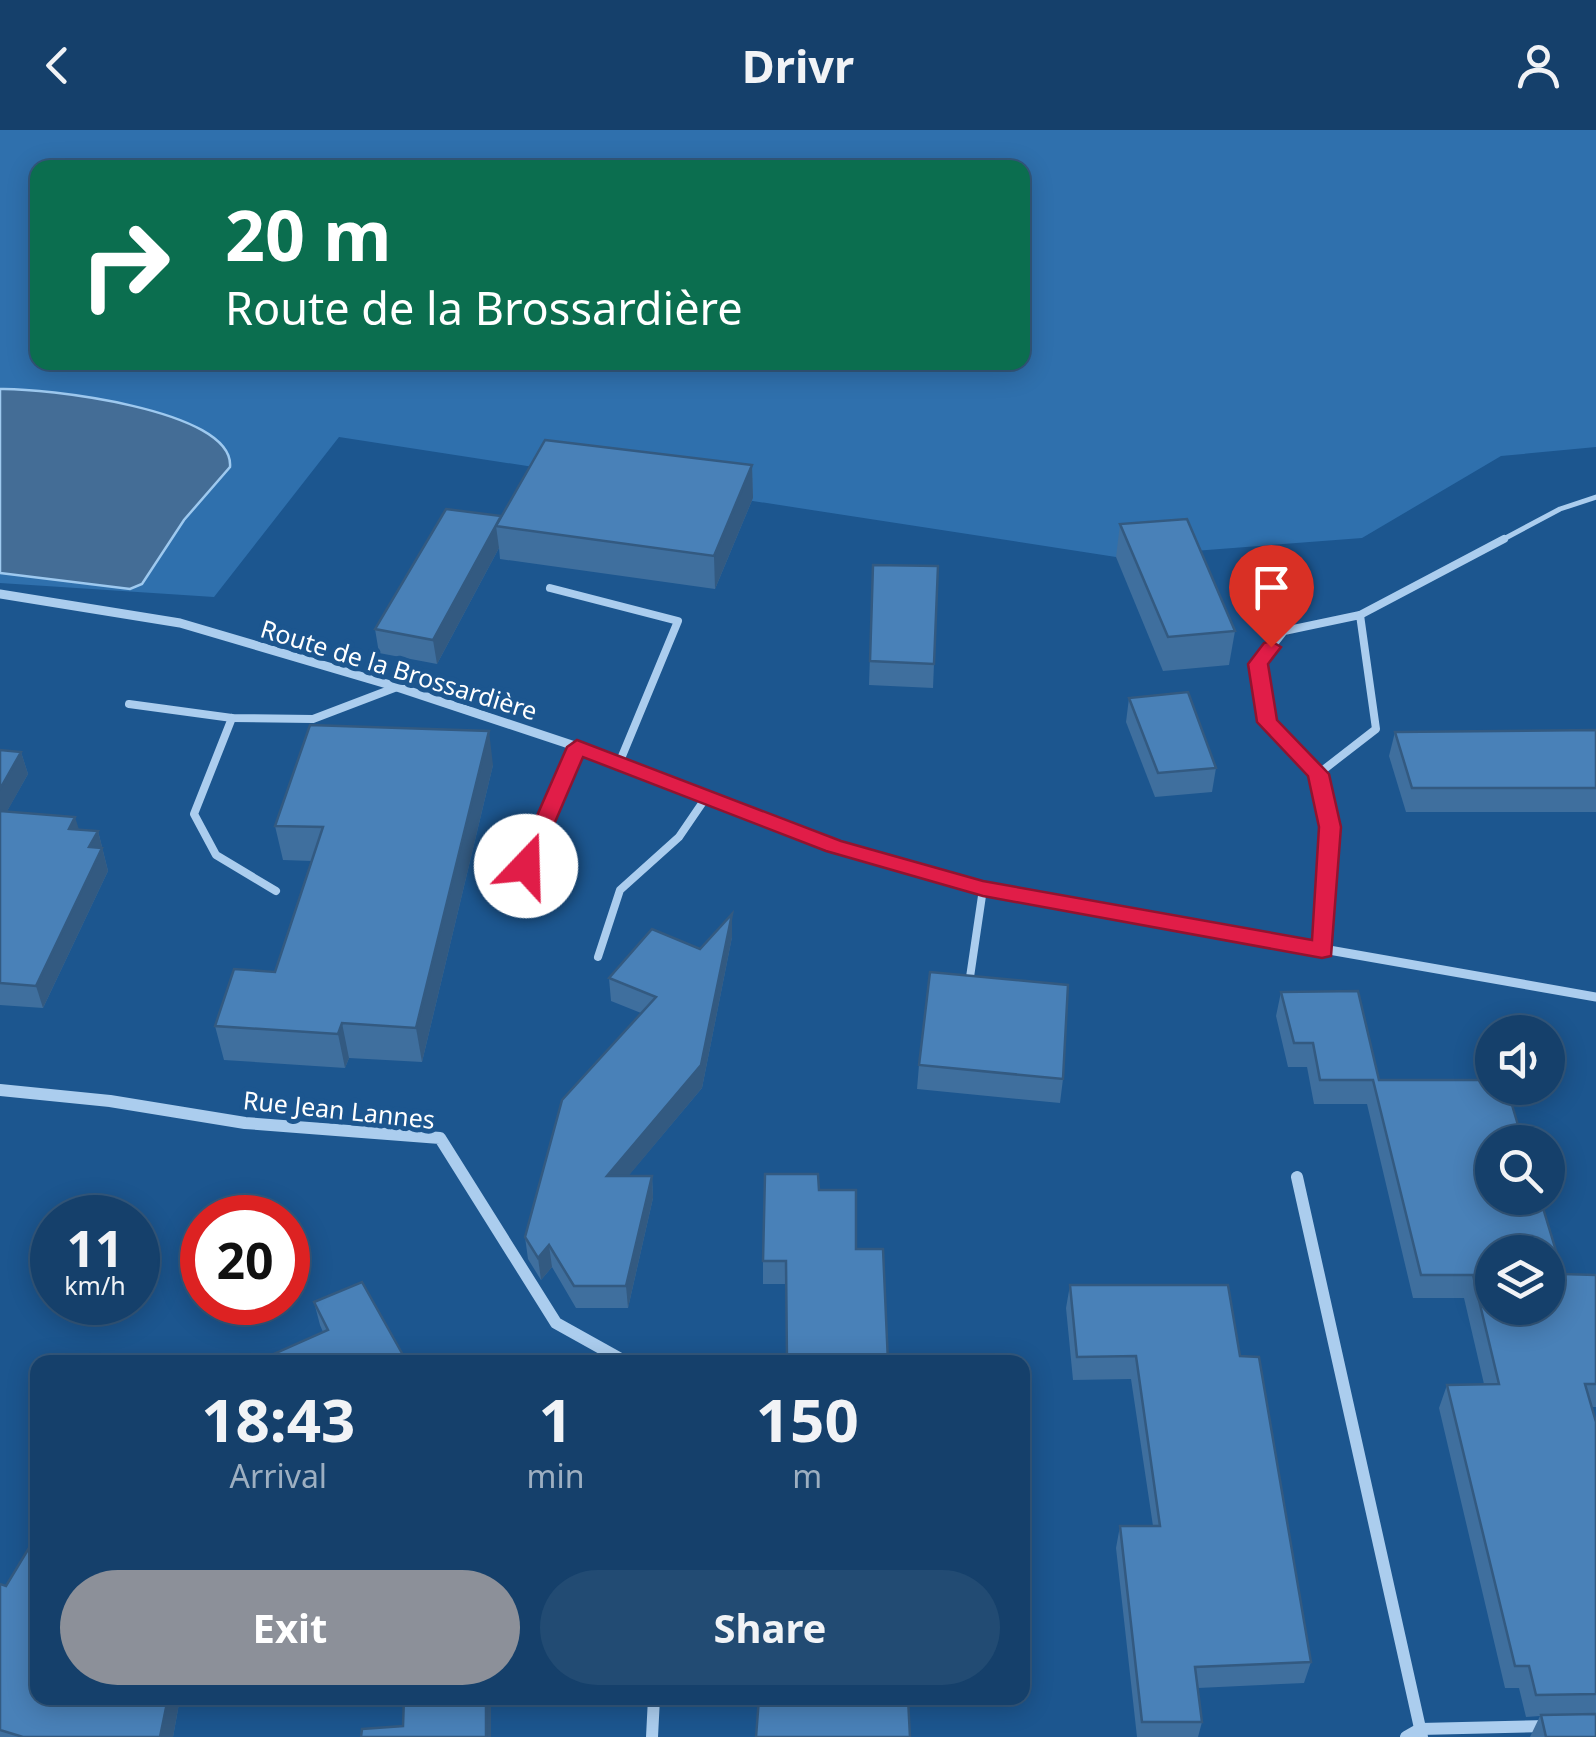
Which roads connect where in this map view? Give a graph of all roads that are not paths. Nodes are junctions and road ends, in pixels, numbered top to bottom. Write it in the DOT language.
graph roads {
  1 [pos="1596,496"];
  2 [pos="550,588"];
  3 [pos="0,594"];
  4 [pos="1360,615"];
  5 [pos="397,687"];
  6 [pos="129,704"];
  7 [pos="232,718"];
  8 [pos="577,747"];
  9 [pos="620,761"];
  10 [pos="1318,774"];
  11 [pos="707,796"];
  12 [pos="983,889"];
  13 [pos="276,891"];
  14 [pos="518,892"];
  15 [pos="1322,950"];
  16 [pos="598,957"];
  17 [pos="970,977"];
  18 [pos="1596,997"];
  19 [pos="0,1090"];
  20 [pos="1297,1177"];
  21 [pos="613,1355"];
  22 [pos="654,1705"];
  23 [pos="1557,1726"];
  24 [pos="1421,1733"];
  25 [pos="652,1737"];
  26 [pos="1406,1737"];
  1 -- 4 [label="lane"];
  2 -- 9 [label="lane"];
  3 -- 5 [label="street, Route de la Brossardière"];
  4 -- 10 [label="lane"];
  4 -- 10 [label="lane"];
  5 -- 7 [label="lane"];
  5 -- 8 [label="street, Route de la Brossardière"];
  6 -- 7 [label="lane"];
  7 -- 13 [label="lane"];
  8 -- 9 [label="street, Route de la Brossardière"];
  8 -- 14 [label="lane"];
  9 -- 11 [label="street, Route de la Brossardière"];
  10 -- 15 [label="lane"];
  11 -- 12 [label="street, Route de la Brossardière"];
  11 -- 16 [label="lane"];
  12 -- 15 [label="street, Route de la Brossardière"];
  12 -- 17 [label="lane"];
  15 -- 18 [label="street, Route de la Brossardière"];
  19 -- 21 [label="street, Rue Jean Lannes"];
  20 -- 24 [label="street"];
  22 -- 25 [label="street"];
  23 -- 24 [label="street"];
  24 -- 26 [label="street"];
}
